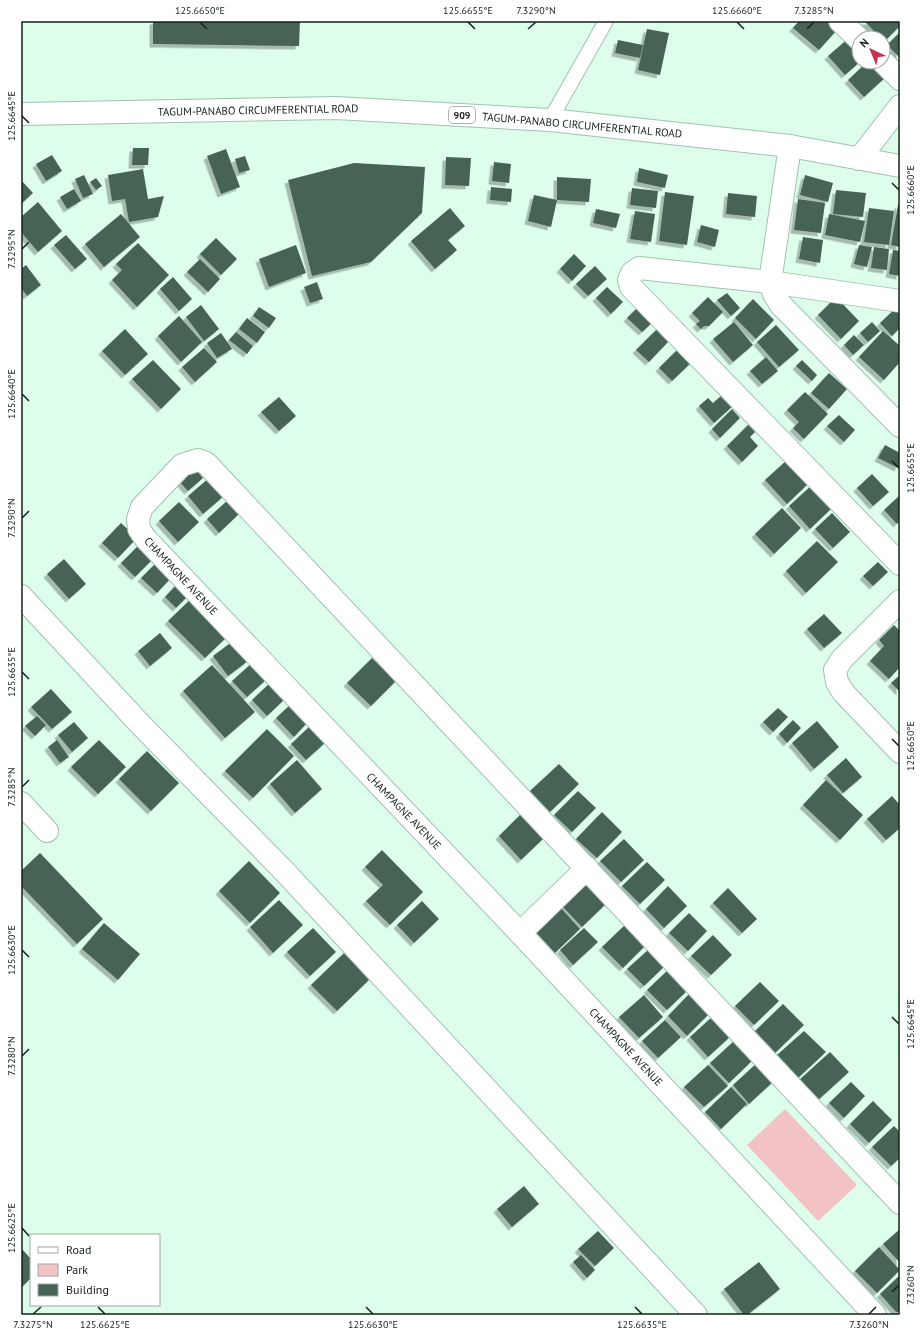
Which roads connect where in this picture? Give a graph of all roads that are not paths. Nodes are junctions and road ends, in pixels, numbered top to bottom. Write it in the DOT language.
graph roads {
  1 [pos="606,21"];
  2 [pos="843,22"];
  3 [pos="851,30"];
  4 [pos="890,70"];
  5 [pos="900,79"];
  6 [pos="900,106"];
  7 [pos="21,114"];
  8 [pos="550,120"];
  9 [pos="790,146"];
  10 [pos="859,159"];
  11 [pos="900,166"];
  12 [pos="770,282"];
  13 [pos="900,301"];
  14 [pos="900,426"];
  15 [pos="900,564"];
  16 [pos="21,596"];
  17 [pos="900,601"];
  18 [pos="900,752"];
  19 [pos="21,803"];
  20 [pos="47,831"];
  21 [pos="587,868"];
  22 [pos="520,933"];
  23 [pos="900,1203"];
  24 [pos="696,1315"];
  25 [pos="875,1315"];
  1 -- 8 [label="lane"];
  2 -- 3 [label="street"];
  4 -- 5 [label="street"];
  6 -- 10 [label="street"];
  7 -- 8 [label="street, TAGUM-PANABO CIRCUMFERENTIAL ROAD / 909"];
  8 -- 9 [label="street, TAGUM-PANABO CIRCUMFERENTIAL ROAD / 909"];
  9 -- 10 [label="street, TAGUM-PANABO CIRCUMFERENTIAL ROAD / 909"];
  9 -- 12 [label="street"];
  10 -- 11 [label="street, TAGUM-PANABO CIRCUMFERENTIAL ROAD / 909"];
  12 -- 13 [label="street"];
  12 -- 14 [label="street"];
  12 -- 15 [label="street"];
  16 -- 24 [label="street"];
  17 -- 18 [label="street"];
  19 -- 20 [label="street"];
  21 -- 22 [label="street"];
  21 -- 22 [label="street, CHAMPAGNE AVENUE"];
  21 -- 23 [label="street, CHAMPAGNE AVENUE"];
  22 -- 25 [label="street, CHAMPAGNE AVENUE"];
}
